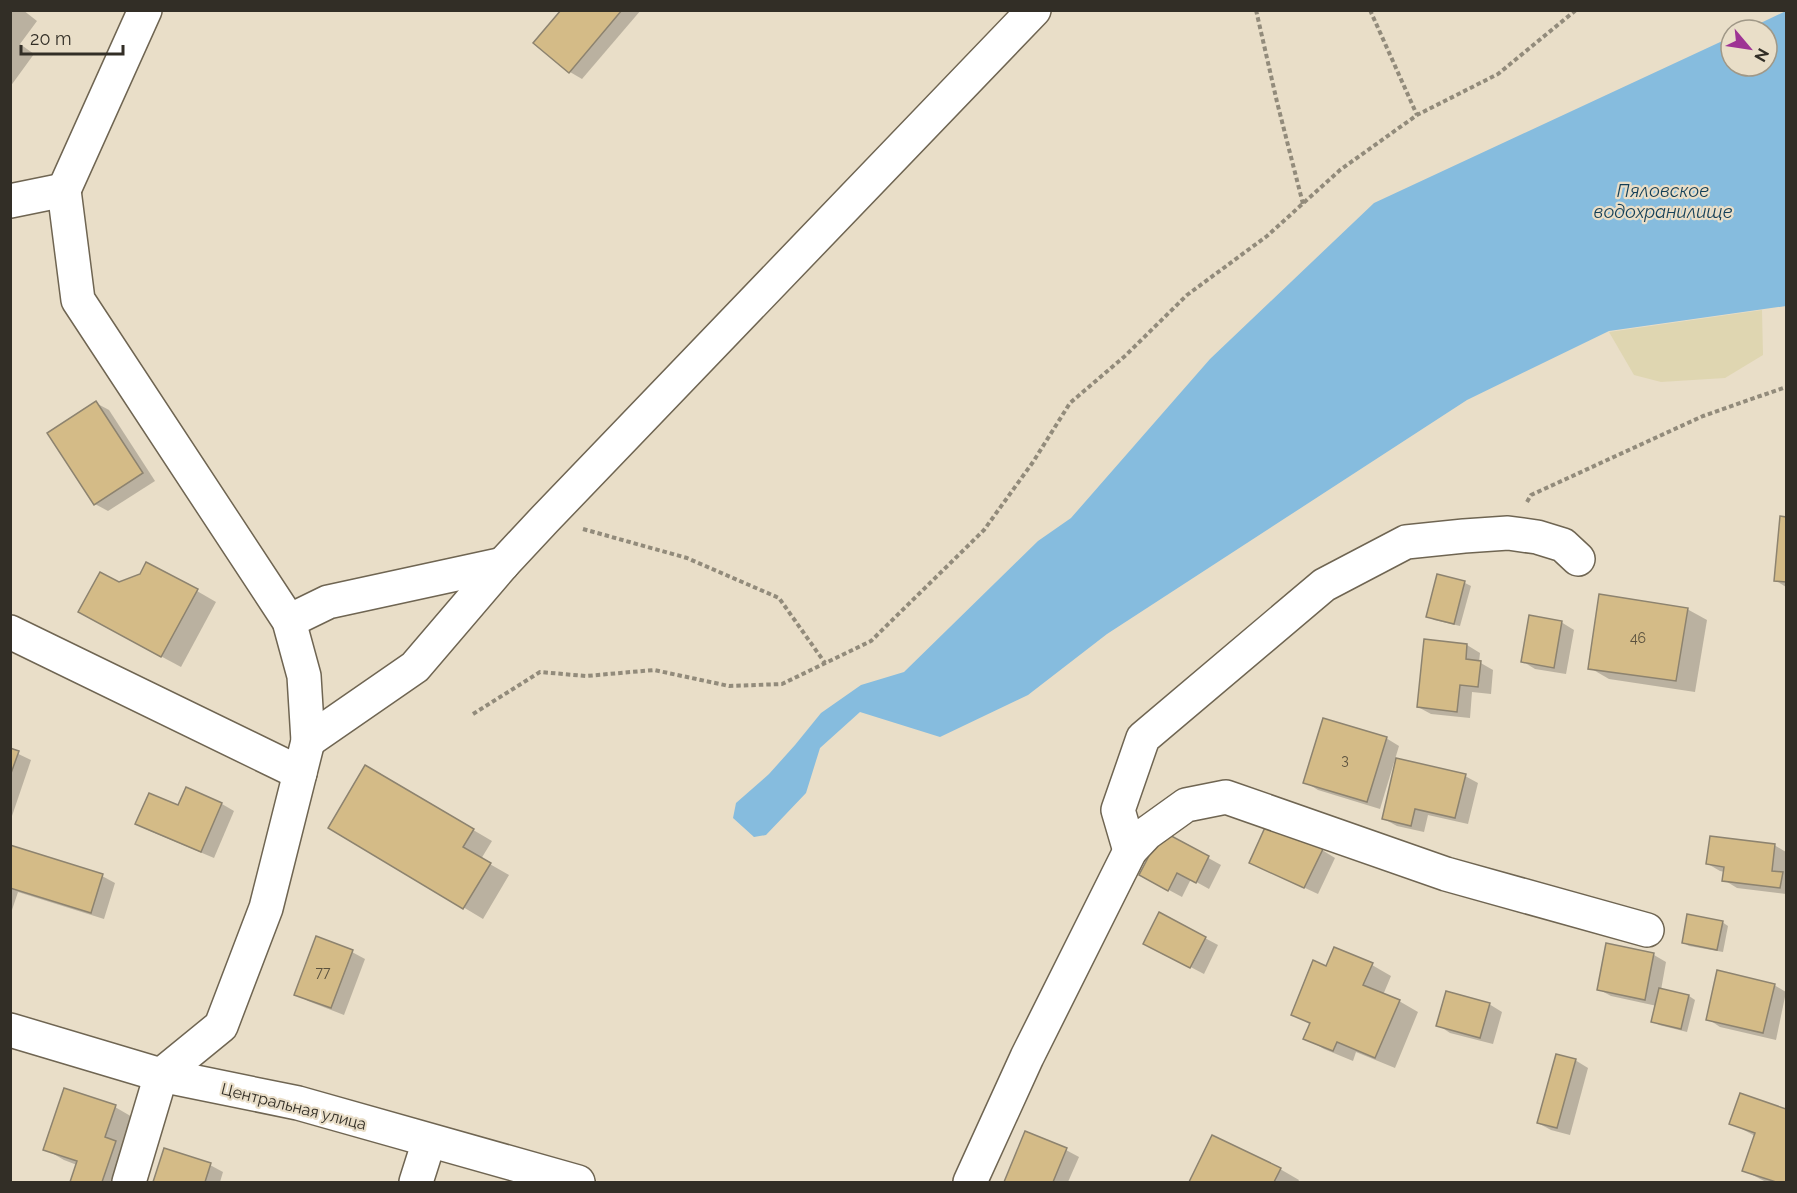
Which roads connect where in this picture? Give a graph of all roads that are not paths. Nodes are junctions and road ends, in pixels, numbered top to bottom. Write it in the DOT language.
graph roads {
  1 [pos="145,10"];
  2 [pos="1034,10"];
  3 [pos="64,190"];
  4 [pos="10,201"];
  5 [pos="1578,559"];
  6 [pos="503,564"];
  7 [pos="289,621"];
  8 [pos="10,632"];
  9 [pos="308,741"];
  10 [pos="300,773"];
  11 [pos="1130,851"];
  12 [pos="1647,930"];
  13 [pos="10,1030"];
  14 [pos="161,1076"];
  15 [pos="429,1141"];
  16 [pos="129,1182"];
  17 [pos="416,1182"];
  18 [pos="578,1182"];
  19 [pos="970,1182"];
  1 -- 3 [label="street"];
  2 -- 6 [label="street"];
  3 -- 4 [label="street"];
  3 -- 7 [label="street"];
  5 -- 11 [label="street"];
  6 -- 7 [label="street"];
  6 -- 9 [label="street"];
  7 -- 9 [label="street"];
  8 -- 10 [label="street"];
  9 -- 10 [label="street"];
  10 -- 14 [label="street"];
  11 -- 12 [label="street"];
  11 -- 19 [label="street"];
  13 -- 14 [label="street, Центральная улица"];
  14 -- 15 [label="street, Центральная улица"];
  14 -- 16 [label="street"];
  15 -- 17 [label="street"];
  15 -- 18 [label="street, Центральная улица"];
}
